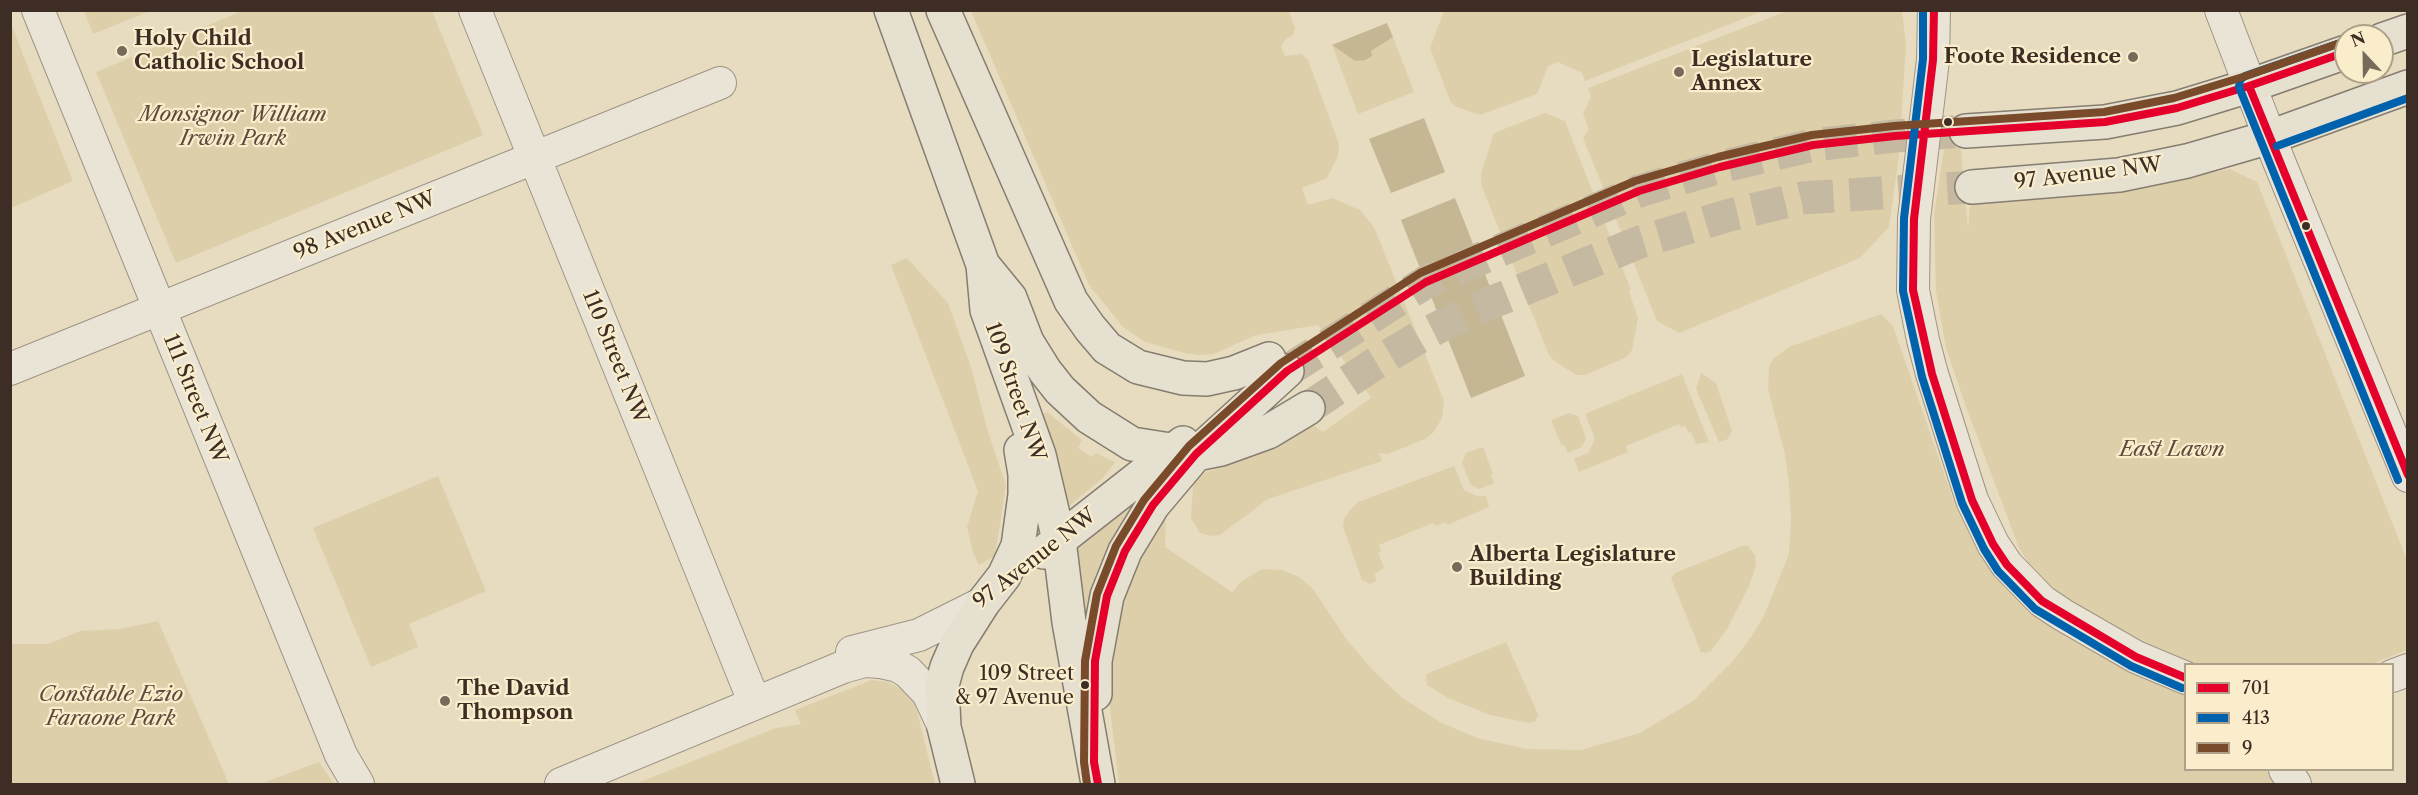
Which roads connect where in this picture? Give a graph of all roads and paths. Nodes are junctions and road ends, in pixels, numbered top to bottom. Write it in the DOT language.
graph roads {
  1 [pos="38,10"];
  2 [pos="475,10"];
  3 [pos="891,10"];
  4 [pos="942,10"];
  5 [pos="1934,10"];
  6 [pos="2221,10"];
  7 [pos="2334,56"];
  8 [pos="720,83"];
  9 [pos="2249,86"];
  10 [pos="2408,87"];
  11 [pos="1966,131"];
  12 [pos="2270,137"];
  13 [pos="534,157"];
  14 [pos="1972,187"];
  15 [pos="983,265"];
  16 [pos="158,309"];
  17 [pos="1007,368"];
  18 [pos="10,369"];
  19 [pos="1308,408"];
  20 [pos="1184,452"];
  21 [pos="2408,476"];
  22 [pos="1059,540"];
  23 [pos="983,603"];
  24 [pos="2184,677"];
  25 [pos="754,696"];
  26 [pos="944,727"];
  27 [pos="2287,771"];
  28 [pos="1096,773"];
  29 [pos="358,784"];
  30 [pos="561,784"];
  31 [pos="958,784"];
  32 [pos="2295,784"];
  1 -- 16 [label="street, 111 Street NW"];
  2 -- 13 [label="street, 110 Street NW"];
  3 -- 15 [label="main road, 109 Street NW"];
  4 -- 20 [label="main road, 97 Avenue NW"];
  5 -- 24 [label="street"];
  6 -- 9 [label="street"];
  7 -- 9 [label="main road"];
  8 -- 13 [label="street, 98 Avenue NW"];
  9 -- 11 [label="main road"];
  9 -- 12 [label="street"];
  10 -- 12 [label="main road, 97 Avenue NW"];
  12 -- 14 [label="main road, 97 Avenue NW"];
  12 -- 21 [label="street"];
  13 -- 16 [label="street, 98 Avenue NW"];
  13 -- 25 [label="street, 110 Street NW"];
  15 -- 17 [label="main road, 109 Street NW"];
  15 -- 20 [label="main road, 97 Avenue NW"];
  16 -- 18 [label="street, 98 Avenue NW"];
  16 -- 29 [label="street, 111 Street NW"];
  17 -- 22 [label="main road, 109 Street NW"];
  17 -- 23 [label="main road"];
  19 -- 20 [label="main road, 97 Avenue NW"];
  20 -- 22 [label="main road, 97 Avenue NW"];
  20 -- 28 [label="main road"];
  22 -- 23 [label="main road, 97 Avenue NW"];
  22 -- 28 [label="main road, 109 Street NW"];
  23 -- 25 [label="street, 97 Avenue NW"];
  23 -- 26 [label="main road"];
  25 -- 26 [label="street, 97 Avenue NW"];
  25 -- 30 [label="street, 97 Avenue NW"];
  26 -- 31 [label="main road"];
  27 -- 32 [label="street"];
}
